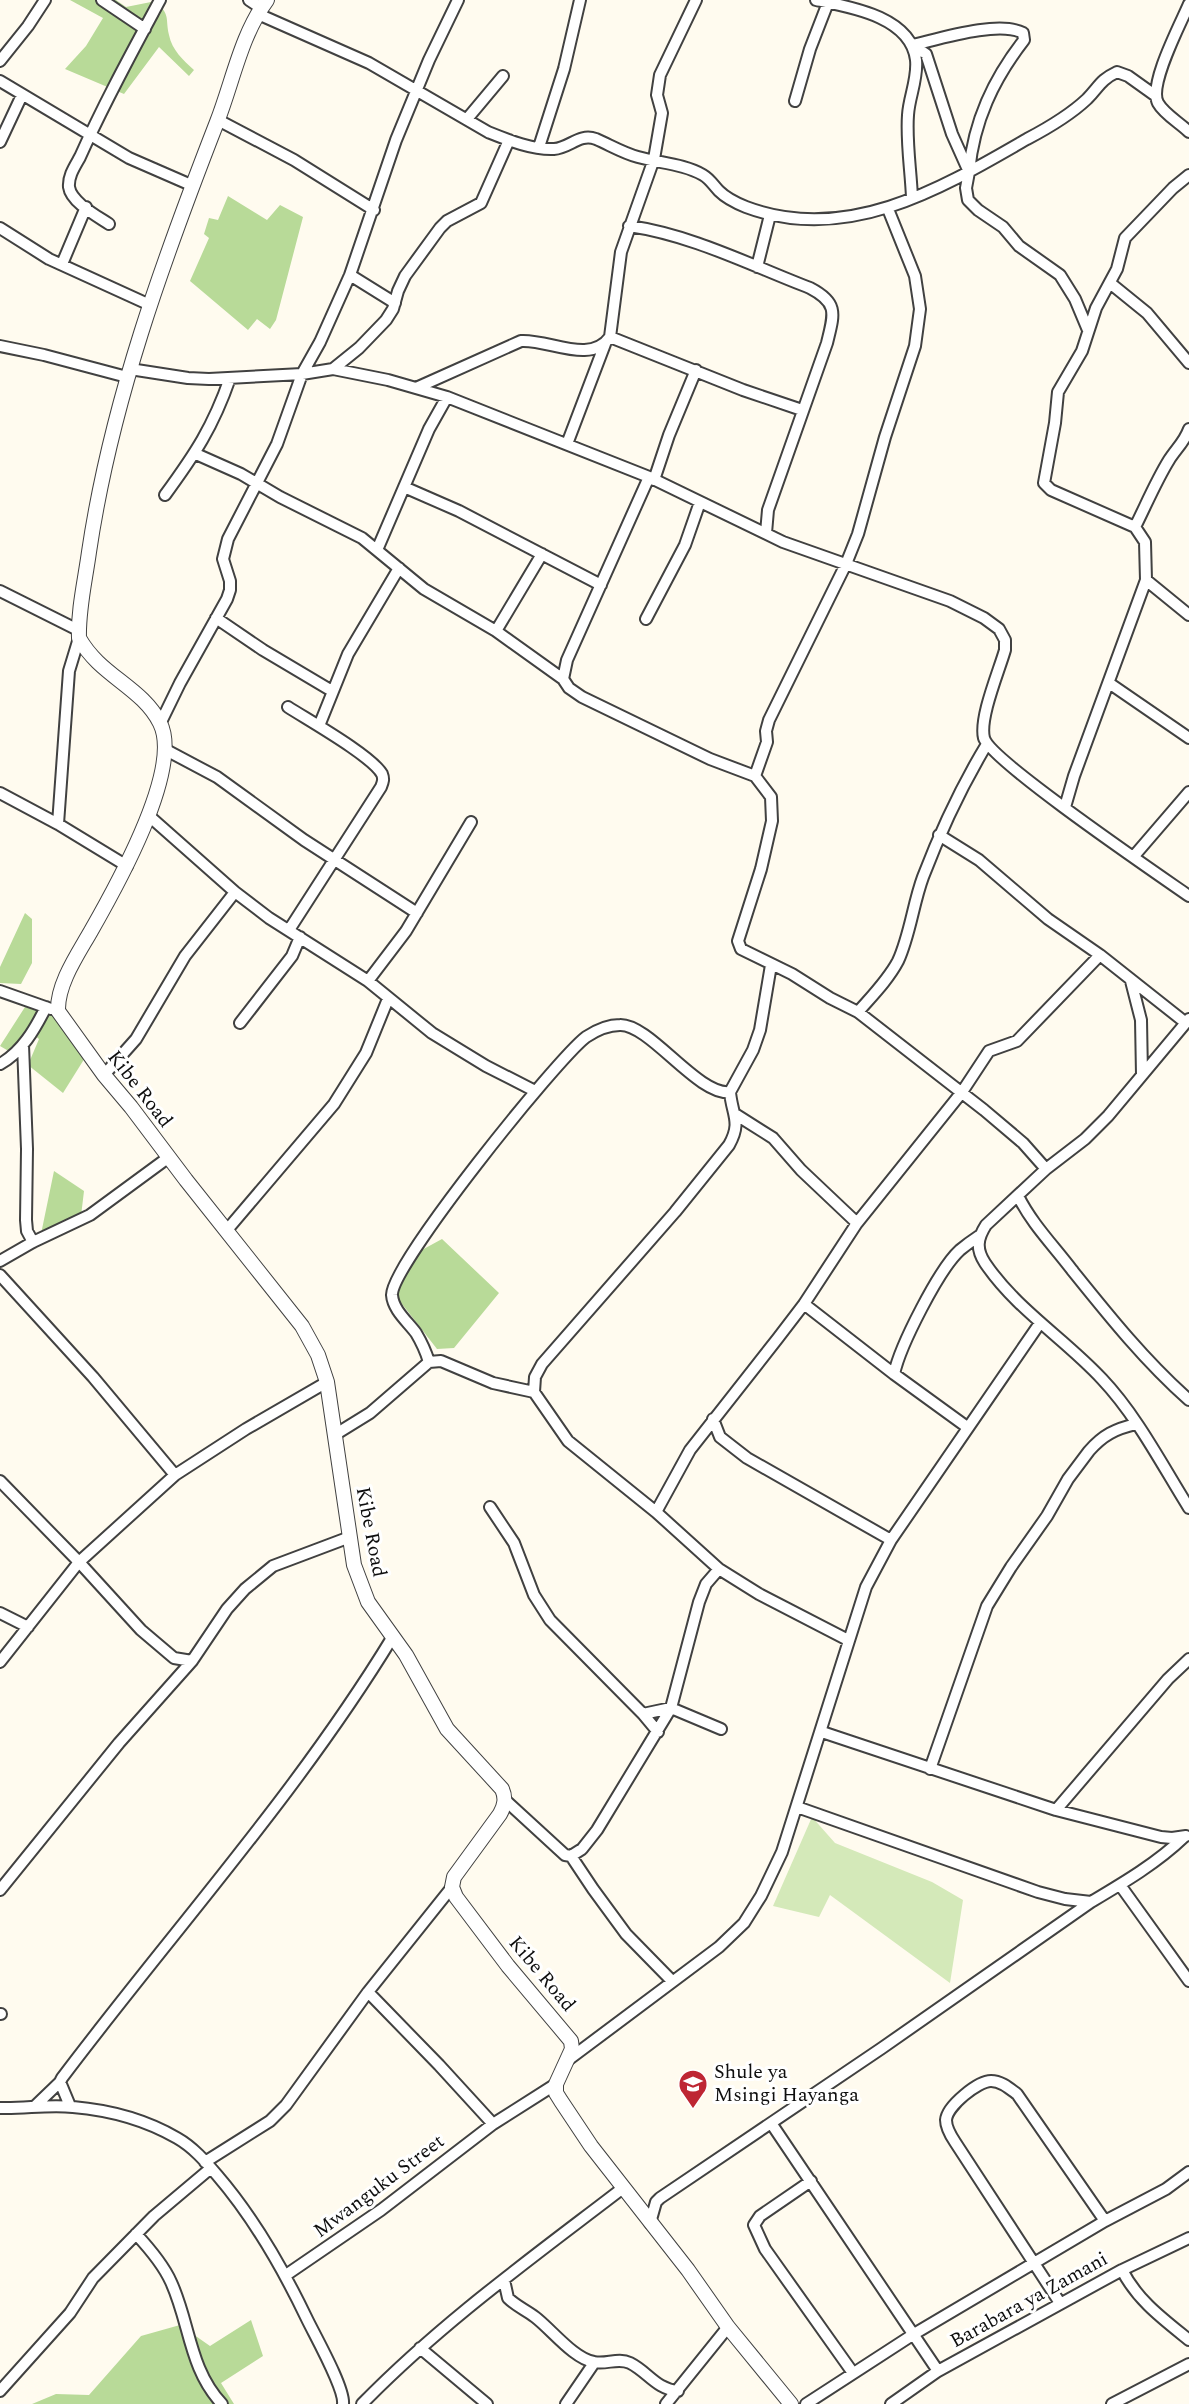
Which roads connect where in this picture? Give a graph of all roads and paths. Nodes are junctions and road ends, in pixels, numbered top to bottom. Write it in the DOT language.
graph roads {
  1 [pos="45,0"];
  2 [pos="102,0"];
  3 [pos="160,0"];
  4 [pos="249,0"];
  5 [pos="458,0"];
  6 [pos="580,0"];
  7 [pos="696,0"];
  8 [pos="824,1"];
  9 [pos="1189,4"];
  10 [pos="262,7"];
  11 [pos="145,29"];
  12 [pos="913,45"];
  13 [pos="0,61"];
  14 [pos="503,76"];
  15 [pos="0,81"];
  16 [pos="417,90"];
  17 [pos="22,94"];
  18 [pos="1156,96"];
  19 [pos="795,101"];
  20 [pos="466,119"];
  21 [pos="218,120"];
  22 [pos="1189,132"];
  23 [pos="88,135"];
  24 [pos="509,140"];
  25 [pos="0,141"];
  26 [pos="539,147"];
  27 [pos="654,159"];
  28 [pos="969,172"];
  29 [pos="1189,175"];
  30 [pos="191,185"];
  31 [pos="912,198"];
  32 [pos="86,207"];
  33 [pos="888,209"];
  34 [pos="374,210"];
  35 [pos="770,215"];
  36 [pos="109,224"];
  37 [pos="629,226"];
  38 [pos="0,228"];
  39 [pos="62,264"];
  40 [pos="757,267"];
  41 [pos="350,275"];
  42 [pos="1110,283"];
  43 [pos="395,303"];
  44 [pos="150,305"];
  45 [pos="1088,330"];
  46 [pos="607,341"];
  47 [pos="0,346"];
  48 [pos="1189,363"];
  49 [pos="333,369"];
  50 [pos="696,370"];
  51 [pos="129,373"];
  52 [pos="302,374"];
  53 [pos="230,378"];
  54 [pos="416,388"];
  55 [pos="447,397"];
  56 [pos="802,410"];
  57 [pos="1188,436"];
  58 [pos="567,444"];
  59 [pos="196,453"];
  60 [pos="652,478"];
  61 [pos="257,483"];
  62 [pos="404,487"];
  63 [pos="165,495"];
  64 [pos="700,502"];
  65 [pos="768,510"];
  66 [pos="747,523"];
  67 [pos="1135,527"];
  68 [pos="766,533"];
  69 [pos="377,550"];
  70 [pos="542,554"];
  71 [pos="846,564"];
  72 [pos="399,568"];
  73 [pos="1146,580"];
  74 [pos="601,585"];
  75 [pos="0,591"];
  76 [pos="1189,615"];
  77 [pos="216,618"];
  78 [pos="646,618"];
  79 [pos="496,631"];
  80 [pos="79,634"];
  81 [pos="563,679"];
  82 [pos="1109,683"];
  83 [pos="333,691"];
  84 [pos="288,708"];
  85 [pos="160,724"];
  86 [pos="319,726"];
  87 [pos="1189,738"];
  88 [pos="987,744"];
  89 [pos="165,750"];
  90 [pos="755,776"];
  91 [pos="1189,792"];
  92 [pos="0,793"];
  93 [pos="1065,807"];
  94 [pos="148,814"];
  95 [pos="471,822"];
  96 [pos="58,824"];
  97 [pos="939,836"];
  98 [pos="1134,856"];
  99 [pos="334,858"];
  100 [pos="127,866"];
  101 [pos="235,891"];
  102 [pos="1189,896"];
  103 [pos="417,913"];
  104 [pos="289,930"];
  105 [pos="305,940"];
  106 [pos="1100,955"];
  107 [pos="771,965"];
  108 [pos="1131,980"];
  109 [pos="368,981"];
  110 [pos="0,991"];
  111 [pos="388,999"];
  112 [pos="52,1009"];
  113 [pos="858,1012"];
  114 [pos="1188,1021"];
  115 [pos="240,1023"];
  116 [pos="23,1045"];
  117 [pos="0,1064"];
  118 [pos="1142,1074"];
  119 [pos="104,1075"];
  120 [pos="535,1091"];
  121 [pos="730,1092"];
  122 [pos="962,1092"];
  123 [pos="735,1114"];
  124 [pos="169,1157"];
  125 [pos="1046,1169"];
  126 [pos="1018,1196"];
  127 [pos="857,1222"];
  128 [pos="227,1230"];
  129 [pos="979,1236"];
  130 [pos="33,1242"];
  131 [pos="5,1258"];
  132 [pos="2,1277"];
  133 [pos="804,1304"];
  134 [pos="1040,1323"];
  135 [pos="429,1362"];
  136 [pos="894,1374"];
  137 [pos="327,1383"];
  138 [pos="534,1392"];
  139 [pos="1189,1400"];
  140 [pos="713,1419"];
  141 [pos="1136,1424"];
  142 [pos="967,1427"];
  143 [pos="336,1434"];
  144 [pos="175,1475"];
  145 [pos="0,1481"];
  146 [pos="490,1507"];
  147 [pos="1189,1508"];
  148 [pos="656,1512"];
  149 [pos="350,1537"];
  150 [pos="891,1540"];
  151 [pos="707,1559"];
  152 [pos="79,1562"];
  153 [pos="719,1569"];
  154 [pos="706,1584"];
  155 [pos="0,1613"];
  156 [pos="28,1626"];
  157 [pos="392,1638"];
  158 [pos="848,1640"];
  159 [pos="174,1658"];
  160 [pos="1189,1659"];
  161 [pos="192,1661"];
  162 [pos="0,1662"];
  163 [pos="178,1676"];
  164 [pos="671,1708"];
  165 [pos="644,1713"];
  166 [pos="721,1729"];
  167 [pos="658,1732"];
  168 [pos="822,1732"];
  169 [pos="930,1768"];
  170 [pos="505,1800"];
  171 [pos="797,1807"];
  172 [pos="1056,1810"];
  173 [pos="1187,1835"];
  174 [pos="572,1856"];
  175 [pos="1120,1885"];
  176 [pos="452,1887"];
  177 [pos="0,1890"];
  178 [pos="1091,1902"];
  179 [pos="672,1981"];
  180 [pos="1189,1981"];
  181 [pos="368,1992"];
  182 [pos="568,2060"];
  183 [pos="60,2082"];
  184 [pos="556,2084"];
  185 [pos="70,2106"];
  186 [pos="34,2107"];
  187 [pos="0,2108"];
  188 [pos="771,2123"];
  189 [pos="493,2124"];
  190 [pos="208,2165"];
  191 [pos="1189,2172"];
  192 [pos="812,2181"];
  193 [pos="623,2188"];
  194 [pos="1105,2221"];
  195 [pos="650,2223"];
  196 [pos="136,2234"];
  197 [pos="1189,2238"];
  198 [pos="1033,2263"];
  199 [pos="1122,2270"];
  200 [pos="286,2275"];
  201 [pos="504,2280"];
  202 [pos="1060,2303"];
  203 [pos="728,2327"];
  204 [pos="914,2334"];
  205 [pos="1189,2340"];
  206 [pos="420,2348"];
  207 [pos="594,2362"];
  208 [pos="1189,2364"];
  209 [pos="938,2371"];
  210 [pos="854,2373"];
  211 [pos="0,2391"];
  212 [pos="678,2391"];
  213 [pos="1124,2402"];
  214 [pos="345,2403"];
  215 [pos="222,2404"];
  216 [pos="362,2404"];
  217 [pos="487,2404"];
  218 [pos="566,2404"];
  219 [pos="666,2404"];
  220 [pos="791,2404"];
  221 [pos="806,2404"];
  222 [pos="891,2404"];
  223 [pos="1112,2404"];
  1 -- 13 [label="street"];
  2 -- 11 [label="street"];
  3 -- 11 [label="street"];
  4 -- 10 [label="street"];
  5 -- 16 [label="street"];
  6 -- 26 [label="street"];
  7 -- 27 [label="street"];
  8 -- 12 [label="street"];
  8 -- 19 [label="street"];
  9 -- 18 [label="street"];
  10 -- 16 [label="street"];
  10 -- 21 [label="street"];
  11 -- 23 [label="street"];
  12 -- 28 [label="street"];
  12 -- 28 [label="street"];
  12 -- 31 [label="street"];
  14 -- 20 [label="street"];
  15 -- 17 [label="street"];
  16 -- 20 [label="street"];
  16 -- 34 [label="street"];
  17 -- 23 [label="street"];
  17 -- 25 [label="street"];
  18 -- 22 [label="street"];
  18 -- 28 [label="street"];
  20 -- 24 [label="street"];
  21 -- 30 [label="street"];
  21 -- 34 [label="street"];
  23 -- 30 [label="street"];
  23 -- 32 [label="street"];
  24 -- 26 [label="street"];
  24 -- 43 [label="street"];
  26 -- 27 [label="street"];
  27 -- 35 [label="street"];
  27 -- 37 [label="street"];
  28 -- 31 [label="street"];
  28 -- 45 [label="street"];
  29 -- 42 [label="street"];
  30 -- 44 [label="street"];
  31 -- 33 [label="street"];
  32 -- 36 [label="street"];
  32 -- 39 [label="street"];
  33 -- 35 [label="street"];
  33 -- 71 [label="street"];
  34 -- 41 [label="street"];
  35 -- 40 [label="street"];
  37 -- 40 [label="street"];
  37 -- 46 [label="street"];
  38 -- 39 [label="street"];
  39 -- 44 [label="street"];
  40 -- 56 [label="street"];
  41 -- 43 [label="street"];
  41 -- 52 [label="street"];
  42 -- 45 [label="street"];
  42 -- 48 [label="street"];
  43 -- 49 [label="street"];
  44 -- 51 [label="street"];
  45 -- 67 [label="street"];
  46 -- 50 [label="street"];
  46 -- 54 [label="street"];
  46 -- 58 [label="street"];
  47 -- 51 [label="street"];
  49 -- 52 [label="street"];
  49 -- 54 [label="street"];
  50 -- 56 [label="street"];
  50 -- 60 [label="street"];
  51 -- 53 [label="street"];
  51 -- 80 [label="street"];
  52 -- 53 [label="street"];
  52 -- 61 [label="street"];
  53 -- 59 [label="street"];
  54 -- 55 [label="street"];
  55 -- 58 [label="street"];
  55 -- 62 [label="street"];
  56 -- 65 [label="street"];
  57 -- 67 [label="street"];
  58 -- 60 [label="street"];
  59 -- 61 [label="street"];
  59 -- 63 [label="street"];
  60 -- 64 [label="street"];
  60 -- 74 [label="street"];
  61 -- 69 [label="street"];
  61 -- 77 [label="street"];
  62 -- 69 [label="street"];
  62 -- 70 [label="street"];
  64 -- 66 [label="street"];
  64 -- 78 [label="street"];
  65 -- 66 [label="street"];
  65 -- 68 [label="street"];
  66 -- 68 [label="street"];
  67 -- 73 [label="street"];
  68 -- 71 [label="street"];
  69 -- 72 [label="street"];
  70 -- 74 [label="street"];
  70 -- 79 [label="street"];
  71 -- 88 [label="street"];
  71 -- 90 [label="street"];
  72 -- 79 [label="street"];
  72 -- 83 [label="street"];
  73 -- 76 [label="street"];
  73 -- 82 [label="street"];
  74 -- 81 [label="street"];
  75 -- 80 [label="street"];
  77 -- 83 [label="street"];
  77 -- 85 [label="street"];
  79 -- 81 [label="street"];
  80 -- 85 [label="street"];
  80 -- 96 [label="street"];
  81 -- 90 [label="street"];
  82 -- 87 [label="street"];
  82 -- 93 [label="street"];
  83 -- 86 [label="street"];
  84 -- 86 [label="street"];
  85 -- 89 [label="street"];
  86 -- 99 [label="street"];
  88 -- 93 [label="street"];
  88 -- 97 [label="street"];
  89 -- 94 [label="street"];
  89 -- 99 [label="street"];
  90 -- 107 [label="street"];
  91 -- 98 [label="street"];
  92 -- 96 [label="street"];
  93 -- 98 [label="street"];
  94 -- 100 [label="street"];
  94 -- 101 [label="street"];
  95 -- 103 [label="street"];
  96 -- 100 [label="street"];
  97 -- 106 [label="street"];
  97 -- 113 [label="street"];
  98 -- 102 [label="street"];
  99 -- 103 [label="street"];
  99 -- 104 [label="street"];
  100 -- 112 [label="street"];
  101 -- 104 [label="street"];
  101 -- 119 [label="street"];
  103 -- 109 [label="street"];
  104 -- 105 [label="street"];
  105 -- 109 [label="street"];
  105 -- 115 [label="street"];
  106 -- 108 [label="street"];
  106 -- 122 [label="street"];
  107 -- 113 [label="street"];
  107 -- 121 [label="street"];
  108 -- 114 [label="street"];
  108 -- 118 [label="street"];
  109 -- 111 [label="street"];
  110 -- 112 [label="street"];
  111 -- 120 [label="street"];
  111 -- 128 [label="street"];
  112 -- 116 [label="street"];
  112 -- 119 [label="street, Kibe Road"];
  113 -- 122 [label="street"];
  114 -- 118 [label="street"];
  116 -- 117 [label="street"];
  116 -- 130 [label="street"];
  118 -- 125 [label="street"];
  119 -- 124 [label="street, Kibe Road"];
  120 -- 121 [label="street"];
  120 -- 135 [label="street"];
  121 -- 123 [label="street"];
  122 -- 125 [label="street"];
  122 -- 127 [label="street"];
  123 -- 127 [label="street"];
  123 -- 138 [label="street"];
  124 -- 128 [label="street, Kibe Road"];
  124 -- 130 [label="street"];
  125 -- 126 [label="street"];
  126 -- 129 [label="street"];
  126 -- 139 [label="street"];
  127 -- 133 [label="street"];
  128 -- 137 [label="street, Kibe Road"];
  129 -- 134 [label="street"];
  129 -- 136 [label="street"];
  130 -- 131 [label="street"];
  131 -- 132 [label="street"];
  132 -- 144 [label="street"];
  133 -- 136 [label="street"];
  133 -- 140 [label="street"];
  134 -- 141 [label="street"];
  134 -- 142 [label="street"];
  135 -- 138 [label="street"];
  135 -- 143 [label="street"];
  136 -- 142 [label="street"];
  137 -- 143 [label="street, Kibe Road"];
  137 -- 144 [label="street"];
  138 -- 148 [label="street"];
  140 -- 148 [label="street"];
  140 -- 150 [label="street"];
  141 -- 147 [label="street"];
  141 -- 169 [label="street"];
  142 -- 150 [label="street"];
  143 -- 149 [label="street, Kibe Road"];
  144 -- 152 [label="street"];
  145 -- 152 [label="street"];
  146 -- 165 [label="street"];
  148 -- 151 [label="street"];
  149 -- 157 [label="street, Kibe Road"];
  149 -- 161 [label="street"];
  150 -- 158 [label="street"];
  151 -- 153 [label="street"];
  151 -- 154 [label="street"];
  152 -- 156 [label="street"];
  152 -- 159 [label="street"];
  153 -- 154 [label="street"];
  153 -- 158 [label="street"];
  154 -- 164 [label="street"];
  155 -- 156 [label="street"];
  156 -- 162 [label="street"];
  157 -- 170 [label="street, Kibe Road"];
  157 -- 183 [label="street"];
  158 -- 168 [label="street"];
  159 -- 161 [label="street"];
  159 -- 163 [label="street"];
  160 -- 172 [label="street"];
  161 -- 163 [label="street"];
  163 -- 177 [label="street"];
  164 -- 165 [label="street"];
  164 -- 166 [label="street"];
  164 -- 167 [label="street"];
  165 -- 167 [label="street"];
  167 -- 174 [label="street"];
  168 -- 169 [label="street"];
  168 -- 171 [label="street"];
  169 -- 172 [label="street"];
  170 -- 174 [label="street"];
  170 -- 176 [label="street"];
  171 -- 178 [label="street"];
  171 -- 179 [label="street"];
  172 -- 173 [label="street"];
  173 -- 175 [label="street"];
  174 -- 179 [label="street"];
  175 -- 178 [label="street"];
  175 -- 180 [label="street"];
  176 -- 181 [label="street"];
  176 -- 182 [label="street, Kibe Road"];
  178 -- 188 [label="street"];
  179 -- 182 [label="street"];
  181 -- 189 [label="street"];
  181 -- 190 [label="street"];
  182 -- 184 [label="street"];
  183 -- 185 [label="street"];
  183 -- 186 [label="street"];
  184 -- 189 [label="street, Mwanguku Street"];
  184 -- 193 [label="street"];
  185 -- 186 [label="street"];
  185 -- 190 [label="street"];
  186 -- 187 [label="street"];
  188 -- 192 [label="street"];
  188 -- 195 [label="street"];
  189 -- 200 [label="street, Mwanguku Street"];
  190 -- 196 [label="street"];
  190 -- 200 [label="street"];
  191 -- 194 [label="street"];
  192 -- 204 [label="street"];
  192 -- 210 [label="street"];
  193 -- 195 [label="street"];
  193 -- 201 [label="street"];
  194 -- 198 [label="street"];
  194 -- 198 [label="street"];
  195 -- 203 [label="street"];
  196 -- 211 [label="street"];
  196 -- 215 [label="street"];
  197 -- 199 [label="street, Barabara ya Zamani"];
  198 -- 202 [label="street"];
  198 -- 204 [label="street"];
  199 -- 202 [label="street, Barabara ya Zamani"];
  199 -- 205 [label="street"];
  200 -- 214 [label="street"];
  201 -- 206 [label="street"];
  201 -- 207 [label="street"];
  202 -- 209 [label="street, Barabara ya Zamani"];
  203 -- 212 [label="street"];
  203 -- 220 [label="street"];
  204 -- 209 [label="street"];
  204 -- 210 [label="street"];
  206 -- 216 [label="street"];
  206 -- 217 [label="street"];
  207 -- 212 [label="street"];
  207 -- 218 [label="street"];
  208 -- 213 [label="street"];
  209 -- 222 [label="street, Barabara ya Zamani"];
  210 -- 221 [label="street"];
  212 -- 219 [label="street"];
  213 -- 223 [label="street"];
}
